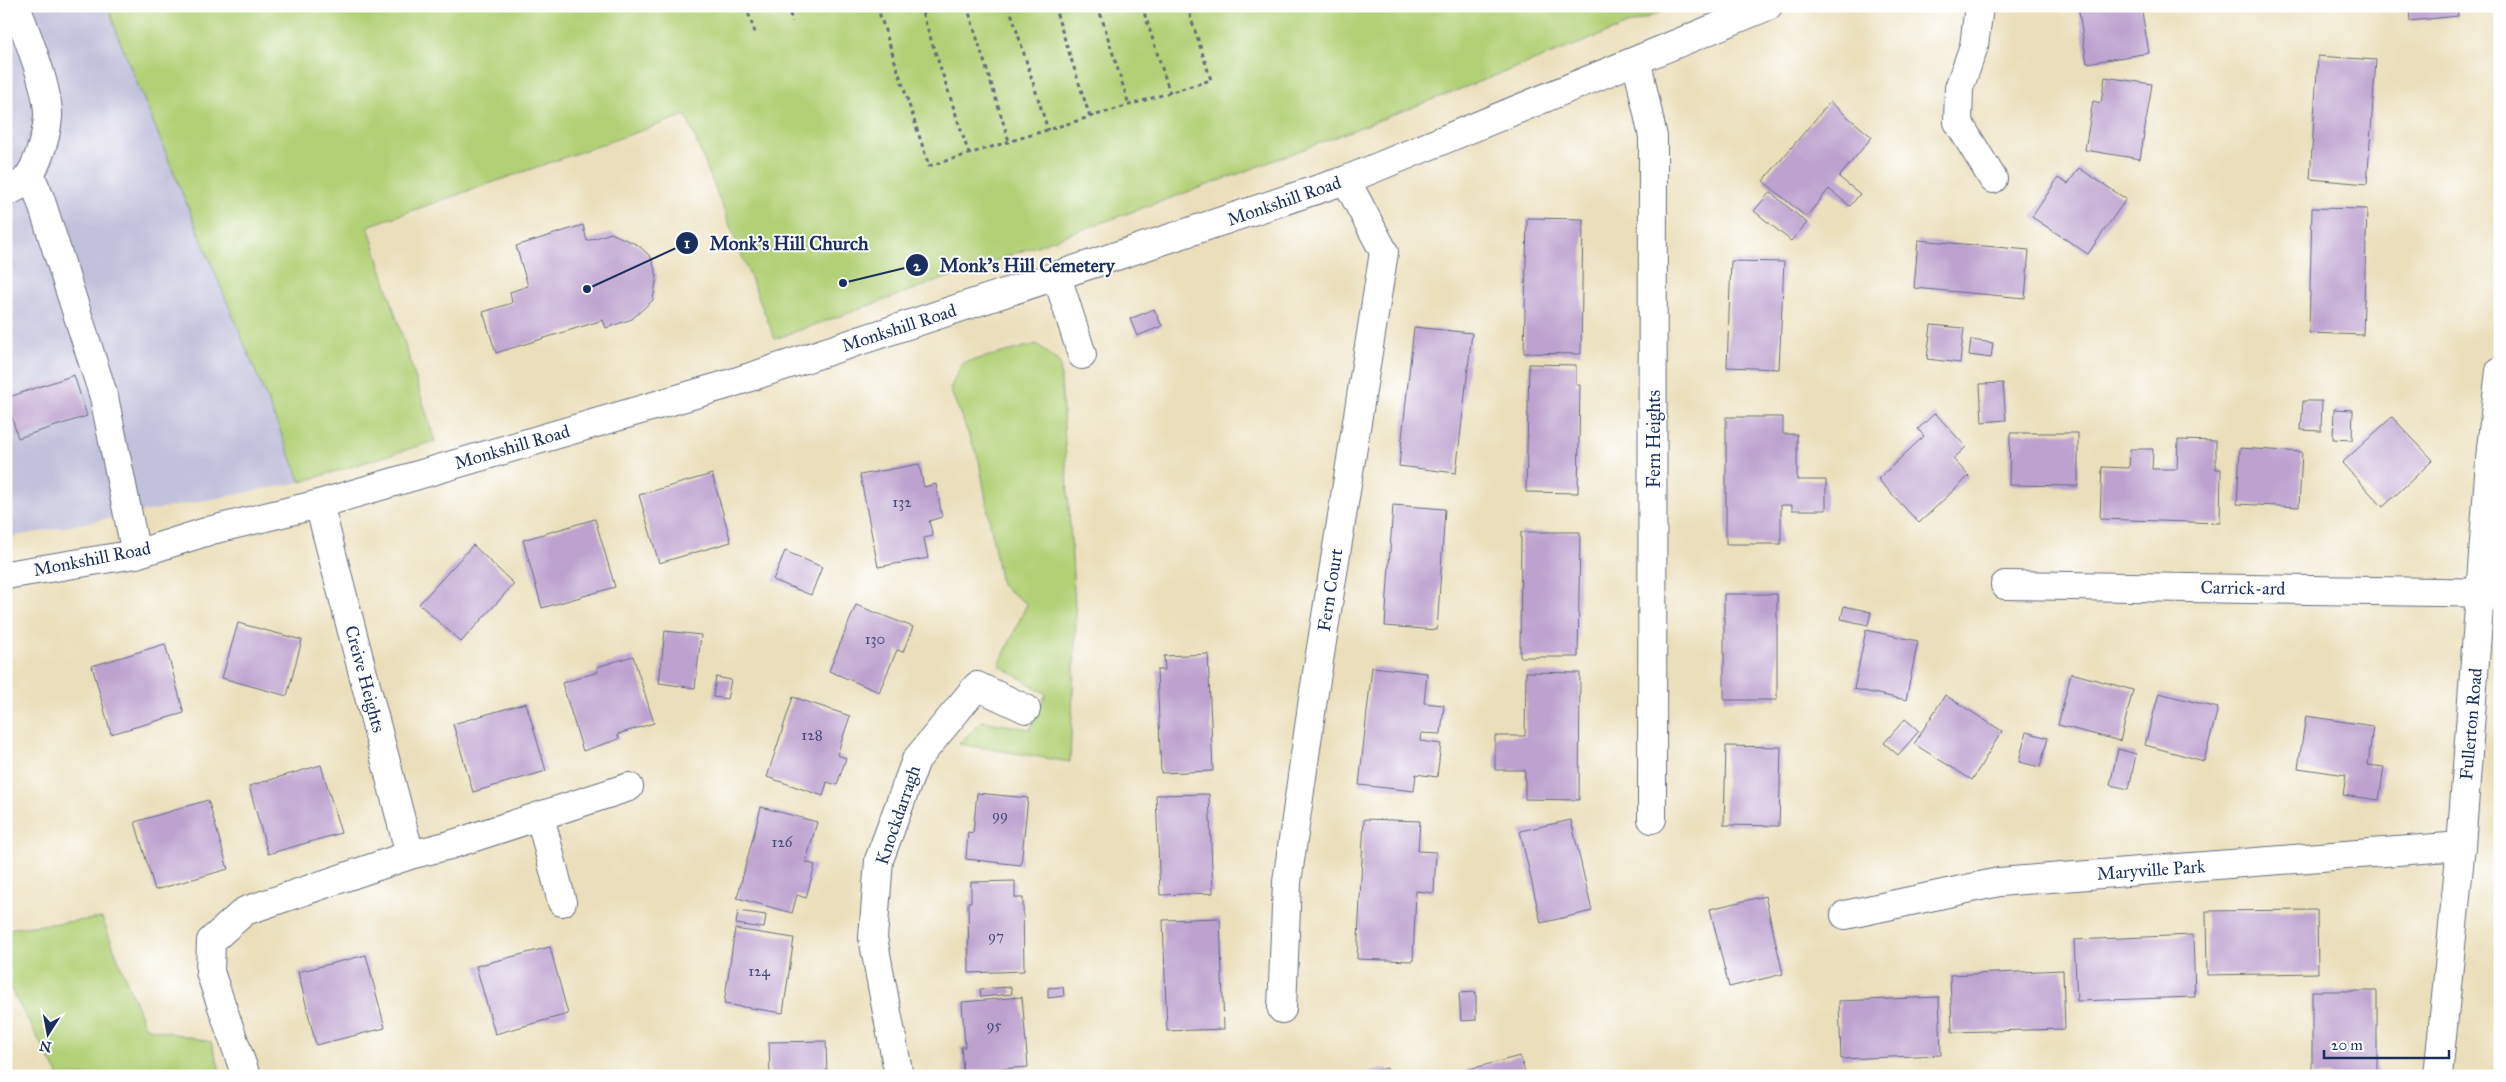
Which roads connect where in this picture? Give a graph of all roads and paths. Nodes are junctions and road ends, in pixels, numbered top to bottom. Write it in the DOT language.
graph roads {
  1 [pos="16,6"];
  2 [pos="746,6"];
  3 [pos="788,6"];
  4 [pos="877,6"];
  5 [pos="920,6"];
  6 [pos="967,6"];
  7 [pos="1008,6"];
  8 [pos="1054,6"];
  9 [pos="1098,6"];
  10 [pos="1142,6"];
  11 [pos="1187,6"];
  12 [pos="1768,6"];
  13 [pos="1979,6"];
  14 [pos="792,22"];
  15 [pos="755,33"];
  16 [pos="1637,62"];
  17 [pos="1170,93"];
  18 [pos="1129,105"];
  19 [pos="1090,117"];
  20 [pos="1048,130"];
  21 [pos="1009,141"];
  22 [pos="969,154"];
  23 [pos="31,177"];
  24 [pos="1346,180"];
  25 [pos="1994,180"];
  26 [pos="6,192"];
  27 [pos="1057,276"];
  28 [pos="1082,355"];
  29 [pos="2500,371"];
  30 [pos="319,504"];
  31 [pos="136,554"];
  32 [pos="6,575"];
  33 [pos="2005,585"];
  34 [pos="2491,592"];
  35 [pos="1026,709"];
  36 [pos="629,787"];
  37 [pos="540,816"];
  38 [pos="1652,818"];
  39 [pos="2461,846"];
  40 [pos="410,855"];
  41 [pos="562,902"];
  42 [pos="1845,915"];
  43 [pos="1282,1009"];
  44 [pos="246,1076"];
  45 [pos="899,1076"];
  46 [pos="2438,1076"];
  1 -- 23 [label="street"];
  2 -- 15 [label="path"];
  3 -- 14 [label="path"];
  4 -- 22 [label="path"];
  5 -- 22 [label="path"];
  6 -- 21 [label="path"];
  7 -- 20 [label="path"];
  8 -- 19 [label="path"];
  9 -- 18 [label="path"];
  10 -- 17 [label="path"];
  11 -- 17 [label="path"];
  12 -- 16 [label="street, Monkshill Road"];
  13 -- 25 [label="street"];
  16 -- 24 [label="street, Monkshill Road"];
  16 -- 38 [label="street, Fern Heights"];
  17 -- 18 [label="path"];
  18 -- 19 [label="path"];
  19 -- 20 [label="path"];
  20 -- 21 [label="path"];
  21 -- 22 [label="path"];
  23 -- 26 [label="street"];
  23 -- 31 [label="street"];
  24 -- 27 [label="street, Monkshill Road"];
  24 -- 43 [label="street, Fern Court"];
  27 -- 28 [label="street"];
  27 -- 30 [label="street, Monkshill Road"];
  29 -- 34 [label="street, Fullerton Road"];
  30 -- 31 [label="street, Monkshill Road"];
  30 -- 40 [label="street, Creive Heights"];
  31 -- 32 [label="street, Monkshill Road"];
  33 -- 34 [label="street, Carrick-ard"];
  34 -- 39 [label="street, Fullerton Road"];
  35 -- 45 [label="street, Knockdarragh"];
  36 -- 37 [label="street"];
  37 -- 40 [label="street"];
  37 -- 41 [label="street"];
  39 -- 42 [label="street, Maryville Park"];
  39 -- 46 [label="street, Fullerton Road"];
  40 -- 44 [label="street"];
}
